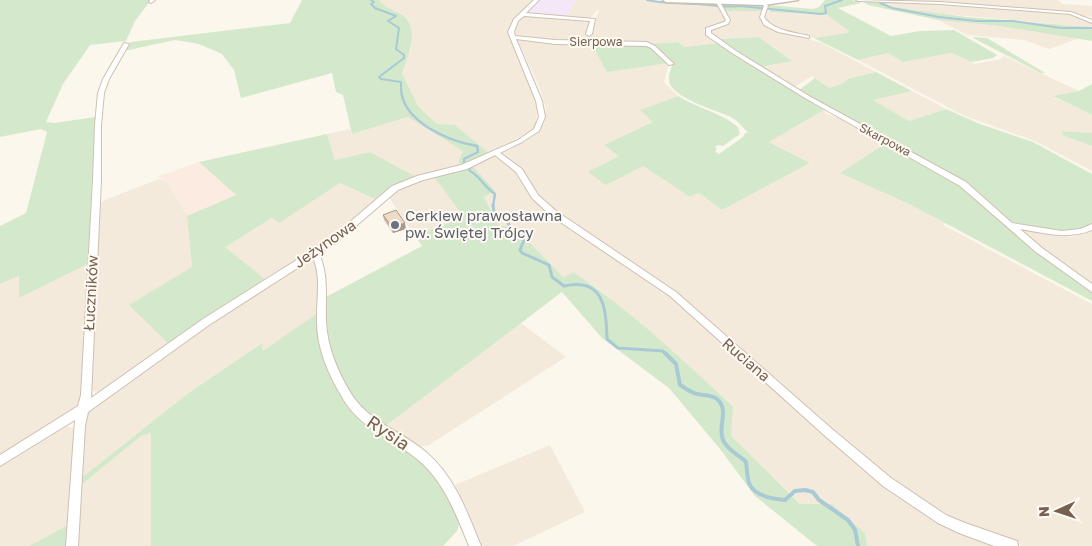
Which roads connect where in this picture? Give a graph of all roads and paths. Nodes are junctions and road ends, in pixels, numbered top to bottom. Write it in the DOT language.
graph roads {
  1 [pos="537,0"];
  2 [pos="666,0"];
  3 [pos="795,0"];
  4 [pos="858,0"];
  5 [pos="720,6"];
  6 [pos="763,6"];
  7 [pos="523,14"];
  8 [pos="1077,15"];
  9 [pos="1092,17"];
  10 [pos="1092,22"];
  11 [pos="589,34"];
  12 [pos="512,37"];
  13 [pos="806,37"];
  14 [pos="126,44"];
  15 [pos="671,64"];
  16 [pos="496,152"];
  17 [pos="1011,225"];
  18 [pos="1092,227"];
  19 [pos="315,252"];
  20 [pos="1092,289"];
  21 [pos="83,409"];
  22 [pos="0,460"];
  23 [pos="72,546"];
  24 [pos="475,546"];
  25 [pos="1012,546"];
  1 -- 7 [label="street"];
  2 -- 5 [label="street"];
  3 -- 6 [label="street"];
  4 -- 8 [label="street"];
  5 -- 6 [label="street"];
  5 -- 17 [label="street, Skarpowa"];
  6 -- 13 [label="street"];
  7 -- 11 [label="street"];
  7 -- 12 [label="street"];
  8 -- 9 [label="street"];
  8 -- 10 [label="street"];
  12 -- 15 [label="street, Sierpowa"];
  12 -- 16 [label="street, Jeżynowa"];
  14 -- 21 [label="street, Łuczników"];
  16 -- 19 [label="street, Jeżynowa"];
  16 -- 25 [label="street, Ruciana"];
  17 -- 18 [label="street"];
  17 -- 20 [label="street, Skarpowa"];
  19 -- 21 [label="street, Jeżynowa"];
  19 -- 24 [label="street, Rysia"];
  21 -- 22 [label="street, Jeżynowa"];
  21 -- 23 [label="street, Łuczników"];
}
